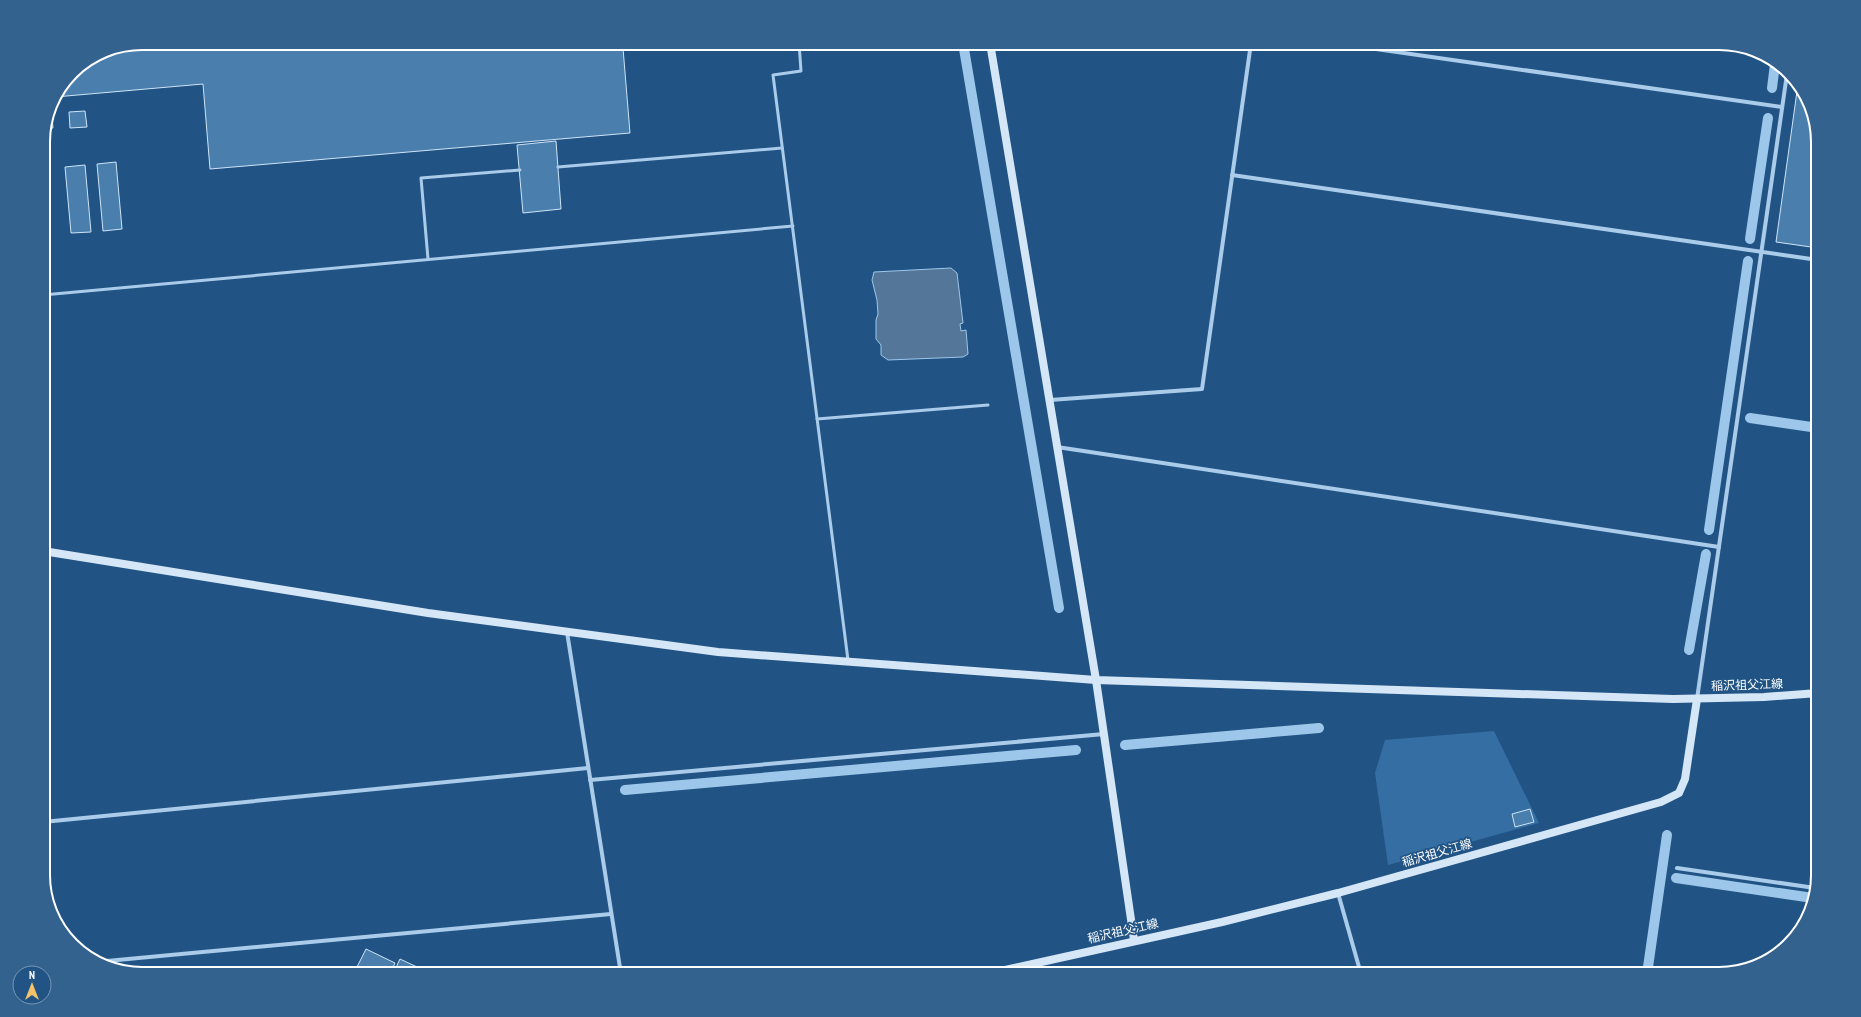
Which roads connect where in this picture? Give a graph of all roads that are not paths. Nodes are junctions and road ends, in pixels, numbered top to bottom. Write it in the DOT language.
graph roads {
  1 [pos="800,50"];
  2 [pos="991,50"];
  3 [pos="1250,50"];
  4 [pos="1383,50"];
  5 [pos="1786,79"];
  6 [pos="1782,107"];
  7 [pos="782,148"];
  8 [pos="558,167"];
  9 [pos="520,170"];
  10 [pos="1232,175"];
  11 [pos="793,226"];
  12 [pos="1762,252"];
  13 [pos="428,259"];
  14 [pos="1811,259"];
  15 [pos="50,294"];
  16 [pos="1049,400"];
  17 [pos="988,405"];
  18 [pos="818,419"];
  19 [pos="1057,447"];
  20 [pos="1719,547"];
  21 [pos="50,552"];
  22 [pos="567,632"];
  23 [pos="848,662"];
  24 [pos="1096,680"];
  25 [pos="1811,694"];
  26 [pos="1697,699"];
  27 [pos="1104,734"];
  28 [pos="588,768"];
  29 [pos="590,780"];
  30 [pos="50,821"];
  31 [pos="1677,868"];
  32 [pos="1810,887"];
  33 [pos="1338,893"];
  34 [pos="611,914"];
  35 [pos="1134,940"];
  36 [pos="109,961"];
  37 [pos="620,967"];
  38 [pos="1028,967"];
  39 [pos="1359,967"];
  1 -- 7 [label="lane"];
  2 -- 16 [label="street"];
  3 -- 10 [label="street"];
  4 -- 6 [label="street"];
  5 -- 6 [label="street"];
  6 -- 12 [label="street"];
  7 -- 8 [label="lane"];
  7 -- 11 [label="lane"];
  9 -- 13 [label="lane"];
  10 -- 12 [label="street"];
  10 -- 16 [label="street"];
  11 -- 13 [label="lane"];
  11 -- 18 [label="lane"];
  12 -- 14 [label="street"];
  12 -- 20 [label="street"];
  13 -- 15 [label="lane"];
  16 -- 19 [label="street"];
  17 -- 18 [label="lane"];
  18 -- 23 [label="lane"];
  19 -- 20 [label="street"];
  19 -- 24 [label="street"];
  20 -- 26 [label="street"];
  21 -- 22 [label="street"];
  22 -- 23 [label="street"];
  22 -- 28 [label="street"];
  23 -- 24 [label="street"];
  24 -- 26 [label="street"];
  24 -- 27 [label="street"];
  25 -- 26 [label="street, 稲沢祖父江線"];
  26 -- 33 [label="street, 稲沢祖父江線"];
  27 -- 29 [label="street"];
  27 -- 35 [label="street"];
  28 -- 29 [label="street"];
  28 -- 30 [label="street"];
  29 -- 34 [label="street"];
  31 -- 32 [label="street"];
  33 -- 35 [label="street, 稲沢祖父江線"];
  33 -- 39 [label="street"];
  34 -- 36 [label="street"];
  34 -- 37 [label="street"];
  35 -- 38 [label="street, 稲沢祖父江線"];
}
